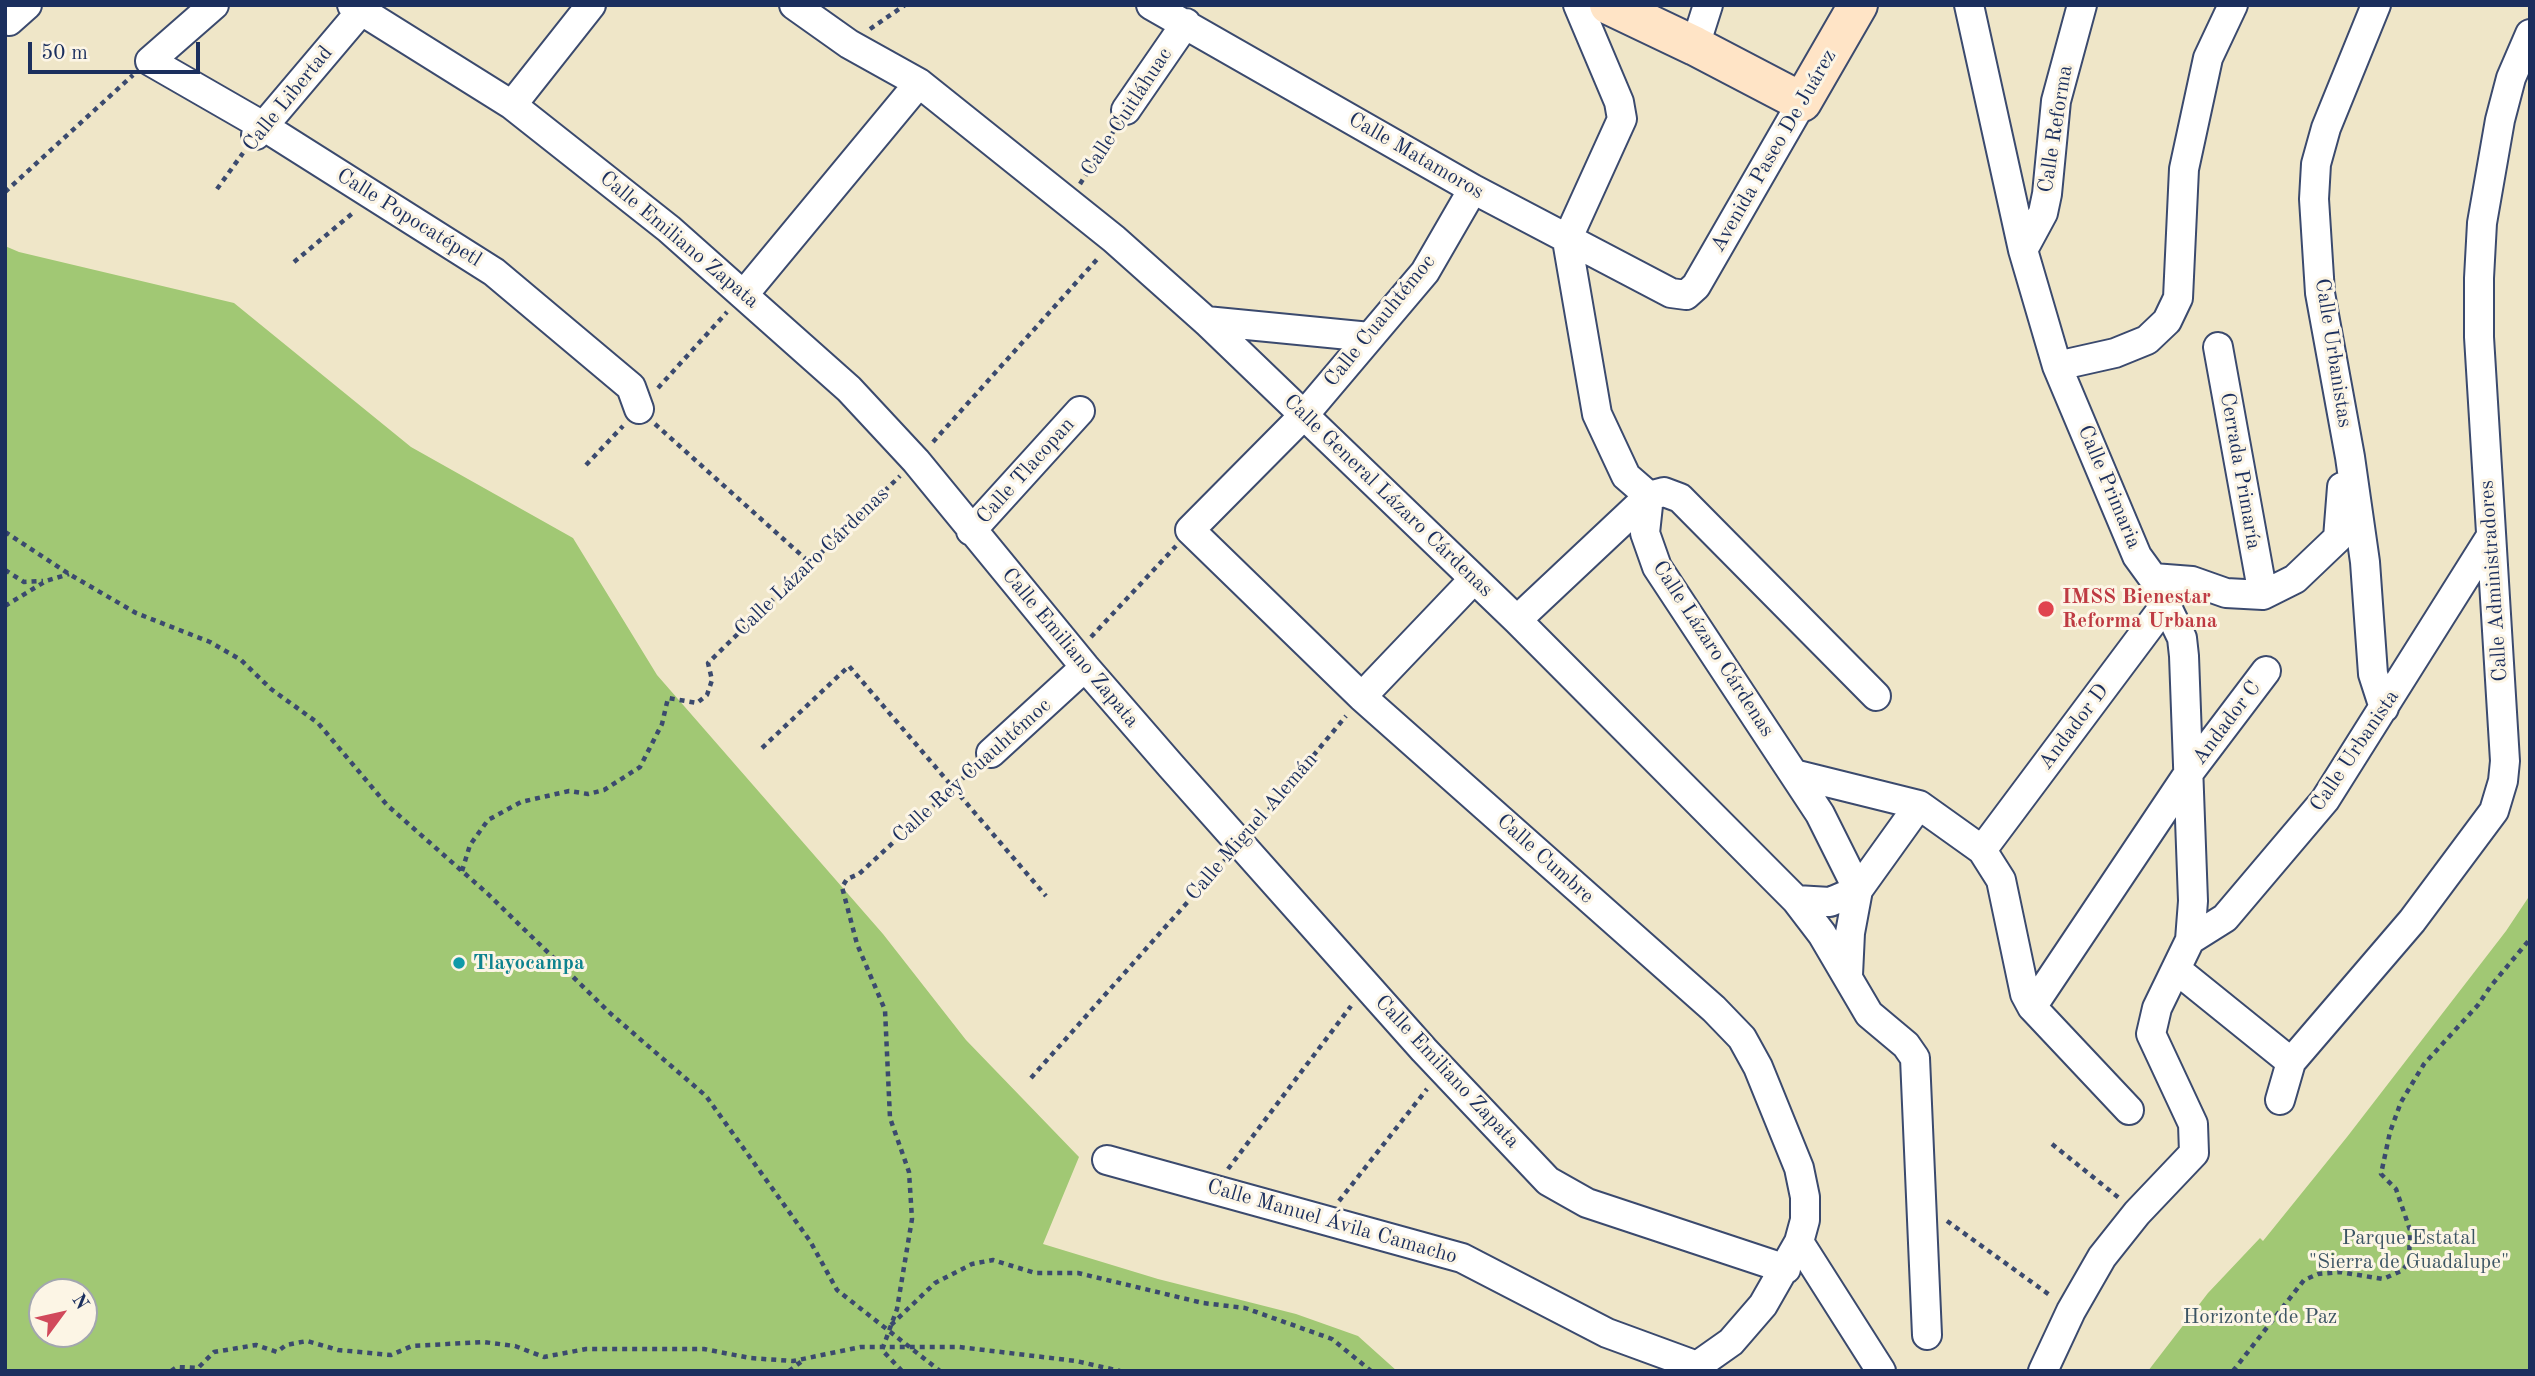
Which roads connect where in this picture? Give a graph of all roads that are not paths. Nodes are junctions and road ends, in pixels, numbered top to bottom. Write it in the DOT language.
graph roads {
  1 [pos="214,5"];
  2 [pos="591,5"];
  3 [pos="780,5"];
  4 [pos="1152,5"];
  5 [pos="1578,5"];
  6 [pos="1609,5"];
  7 [pos="1708,5"];
  8 [pos="1858,5"];
  9 [pos="1969,5"];
  10 [pos="2082,5"];
  11 [pos="2233,5"];
  12 [pos="2376,5"];
  13 [pos="357,8"];
  14 [pos="800,11"];
  15 [pos="1186,23"];
  16 [pos="2530,34"];
  17 [pos="1695,46"];
  18 [pos="919,83"];
  19 [pos="1802,102"];
  20 [pos="512,105"];
  21 [pos="1126,110"];
  22 [pos="260,130"];
  23 [pos="1473,189"];
  24 [pos="1567,240"];
  25 [pos="2023,250"];
  26 [pos="745,293"];
  27 [pos="1686,295"];
  28 [pos="1206,321"];
  29 [pos="1370,337"];
  30 [pos="2218,347"];
  31 [pos="2057,366"];
  32 [pos="639,409"];
  33 [pos="1080,411"];
  34 [pos="1304,415"];
  35 [pos="2350,457"];
  36 [pos="1649,496"];
  37 [pos="971,531"];
  38 [pos="2491,536"];
  39 [pos="2153,578"];
  40 [pos="1474,579"];
  41 [pos="2263,595"];
  42 [pos="2166,604"];
  43 [pos="1517,620"];
  44 [pos="1080,661"];
  45 [pos="2266,671"];
  46 [pos="1367,692"];
  47 [pos="1876,696"];
  48 [pos="2384,708"];
  49 [pos="991,753"];
  50 [pos="1794,774"];
  51 [pos="2188,774"];
  52 [pos="1919,805"];
  53 [pos="1982,850"];
  54 [pos="1858,890"];
  55 [pos="1796,900"];
  56 [pos="2190,940"];
  57 [pos="2177,970"];
  58 [pos="1848,975"];
  59 [pos="2032,1007"];
  60 [pos="2291,1062"];
  61 [pos="2280,1100"];
  62 [pos="2129,1110"];
  63 [pos="1107,1160"];
  64 [pos="1799,1242"];
  65 [pos="1786,1269"];
  66 [pos="1927,1335"];
  67 [pos="1700,1368"];
  68 [pos="1881,1371"];
  69 [pos="2043,1371"];
  1 -- 22 [label="street, Calle Popocatépetl"];
  2 -- 20 [label="street"];
  3 -- 14 [label="street, Calle General Lázaro Cárdenas"];
  4 -- 15 [label="street, Calle Matamoros"];
  5 -- 24 [label="street"];
  6 -- 17 [label="street"];
  7 -- 17 [label="street"];
  8 -- 19 [label="street, Avenida Paseo De Juárez"];
  9 -- 25 [label="street, Calle Primaria"];
  10 -- 25 [label="street, Calle Reforma"];
  11 -- 31 [label="street"];
  12 -- 35 [label="street, Calle Urbanistas"];
  13 -- 20 [label="street, Calle Emiliano Zapata"];
  13 -- 22 [label="street, Calle Libertad"];
  14 -- 18 [label="street, Calle General Lázaro Cárdenas"];
  15 -- 21 [label="street, Calle Cuitláhuac"];
  15 -- 23 [label="street, Calle Matamoros"];
  16 -- 38 [label="street, Calle Administradores"];
  17 -- 19 [label="street"];
  18 -- 26 [label="street"];
  18 -- 28 [label="street, Calle General Lázaro Cárdenas"];
  19 -- 27 [label="street, Avenida Paseo De Juárez"];
  20 -- 26 [label="street, Calle Emiliano Zapata"];
  22 -- 32 [label="street, Calle Popocatépetl"];
  23 -- 24 [label="street, Calle Matamoros"];
  23 -- 29 [label="street, Calle Cuauhtémoc"];
  24 -- 27 [label="street, Calle Matamoros"];
  24 -- 36 [label="street"];
  25 -- 31 [label="street, Calle Primaria"];
  26 -- 37 [label="street, Calle Emiliano Zapata"];
  28 -- 29 [label="street"];
  28 -- 34 [label="street, Calle General Lázaro Cárdenas"];
  29 -- 34 [label="street, Calle Cuauhtémoc"];
  30 -- 41 [label="street, Cerrada Primaría"];
  31 -- 39 [label="street, Calle Primaria"];
  33 -- 37 [label="street, Calle Tlacopan"];
  34 -- 40 [label="street, Calle General Lázaro Cárdenas"];
  34 -- 46 [label="street, Calle Cumbre"];
  35 -- 41 [label="street"];
  35 -- 48 [label="street, Calle Urbanistas"];
  36 -- 43 [label="street"];
  36 -- 47 [label="street"];
  36 -- 50 [label="street, Calle Lázaro Cárdenas"];
  37 -- 44 [label="street, Calle Emiliano Zapata"];
  38 -- 48 [label="street, Calle Urbanista"];
  38 -- 60 [label="street, Calle Administradores"];
  39 -- 41 [label="street"];
  39 -- 42 [label="street, Calle Primaria"];
  40 -- 43 [label="street, Calle General Lázaro Cárdenas"];
  40 -- 46 [label="street"];
  42 -- 51 [label="street, Calle Primaria"];
  42 -- 53 [label="street, Andador D"];
  43 -- 55 [label="street, Calle General Lázaro Cárdenas"];
  44 -- 49 [label="street, Calle Rey Cuauhtémoc"];
  44 -- 65 [label="street, Calle Emiliano Zapata"];
  45 -- 51 [label="street, Andador C"];
  46 -- 64 [label="street, Calle Cumbre"];
  48 -- 56 [label="street, Calle Urbanista"];
  50 -- 52 [label="street"];
  50 -- 54 [label="street, Calle Lázaro Cárdenas"];
  51 -- 56 [label="street, Calle Primaria"];
  51 -- 59 [label="street"];
  52 -- 53 [label="street"];
  52 -- 54 [label="street"];
  53 -- 59 [label="street"];
  54 -- 55 [label="street"];
  54 -- 58 [label="street"];
  55 -- 58 [label="street, Calle General Lázaro Cárdenas"];
  56 -- 57 [label="street, Calle Primaria"];
  57 -- 60 [label="street"];
  57 -- 69 [label="street, Calle Primaria"];
  58 -- 66 [label="street, Calle General Lázaro Cárdenas"];
  59 -- 62 [label="street"];
  60 -- 61 [label="street"];
  63 -- 67 [label="street, Calle Manuel Ávila Camacho"];
  64 -- 65 [label="street, Calle Cumbre"];
  64 -- 68 [label="street"];
  65 -- 67 [label="street, Calle Cumbre"];
}
